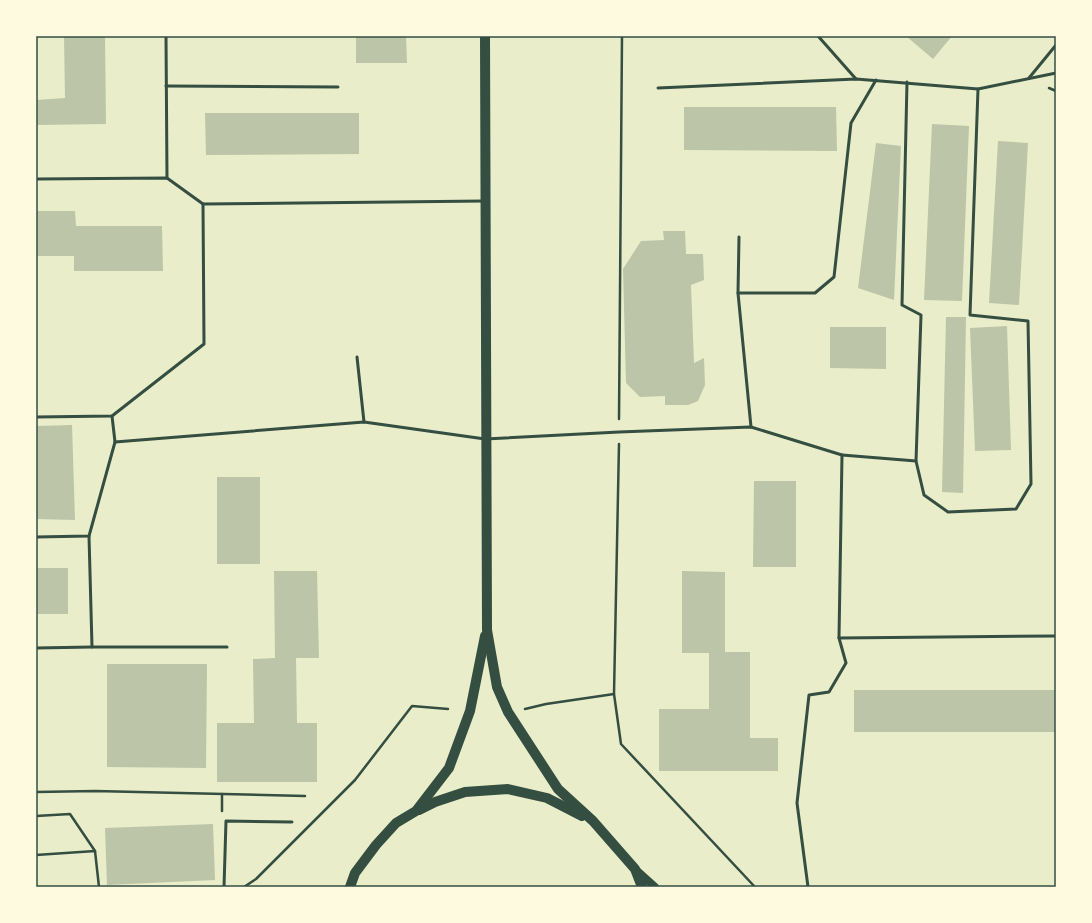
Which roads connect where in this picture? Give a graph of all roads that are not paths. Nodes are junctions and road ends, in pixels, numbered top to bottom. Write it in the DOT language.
graph roads {
  1 [pos="166,36"];
  2 [pos="485,36"];
  3 [pos="818,36"];
  4 [pos="1056,45"];
  5 [pos="1056,73"];
  6 [pos="1029,78"];
  7 [pos="856,79"];
  8 [pos="876,80"];
  9 [pos="907,82"];
  10 [pos="166,86"];
  11 [pos="338,88"];
  12 [pos="658,88"];
  13 [pos="978,89"];
  14 [pos="168,178"];
  15 [pos="36,179"];
  16 [pos="485,201"];
  17 [pos="203,204"];
  18 [pos="739,237"];
  19 [pos="738,293"];
  20 [pos="356,357"];
  21 [pos="112,416"];
  22 [pos="36,418"];
  23 [pos="364,422"];
  24 [pos="751,427"];
  25 [pos="485,439"];
  26 [pos="115,442"];
  27 [pos="842,455"];
  28 [pos="916,461"];
  29 [pos="89,536"];
  30 [pos="36,537"];
  31 [pos="487,630"];
  32 [pos="1056,636"];
  33 [pos="839,638"];
  34 [pos="92,647"];
  35 [pos="227,647"];
  36 [pos="36,648"];
  37 [pos="416,811"];
  38 [pos="292,822"];
  39 [pos="592,822"];
  40 [pos="635,869"];
  41 [pos="224,887"];
  42 [pos="350,887"];
  43 [pos="642,887"];
  44 [pos="655,887"];
  45 [pos="808,887"];
  1 -- 10 [label="lane"];
  2 -- 16 [label="main road"];
  3 -- 7 [label="lane"];
  4 -- 6 [label="lane"];
  5 -- 6 [label="lane"];
  6 -- 13 [label="lane"];
  7 -- 8 [label="lane"];
  7 -- 12 [label="lane"];
  8 -- 9 [label="lane"];
  8 -- 19 [label="lane"];
  9 -- 13 [label="lane"];
  9 -- 28 [label="lane"];
  10 -- 11 [label="lane"];
  10 -- 14 [label="lane"];
  13 -- 28 [label="lane"];
  14 -- 15 [label="lane"];
  14 -- 17 [label="lane"];
  16 -- 17 [label="lane"];
  16 -- 25 [label="main road"];
  17 -- 21 [label="lane"];
  18 -- 19 [label="lane"];
  19 -- 24 [label="lane"];
  20 -- 23 [label="lane"];
  21 -- 22 [label="lane"];
  21 -- 26 [label="lane"];
  23 -- 25 [label="lane"];
  23 -- 26 [label="lane"];
  24 -- 25 [label="lane"];
  24 -- 27 [label="lane"];
  25 -- 31 [label="main road"];
  26 -- 29 [label="lane"];
  27 -- 28 [label="lane"];
  27 -- 33 [label="lane"];
  29 -- 30 [label="lane"];
  29 -- 34 [label="lane"];
  31 -- 37 [label="main road"];
  31 -- 39 [label="main road"];
  32 -- 33 [label="lane"];
  33 -- 45 [label="lane"];
  34 -- 35 [label="lane"];
  34 -- 36 [label="lane"];
  37 -- 39 [label="main road"];
  37 -- 42 [label="main road"];
  38 -- 41 [label="lane"];
  39 -- 40 [label="main road"];
  40 -- 43 [label="main road"];
  40 -- 44 [label="main road"];
}
